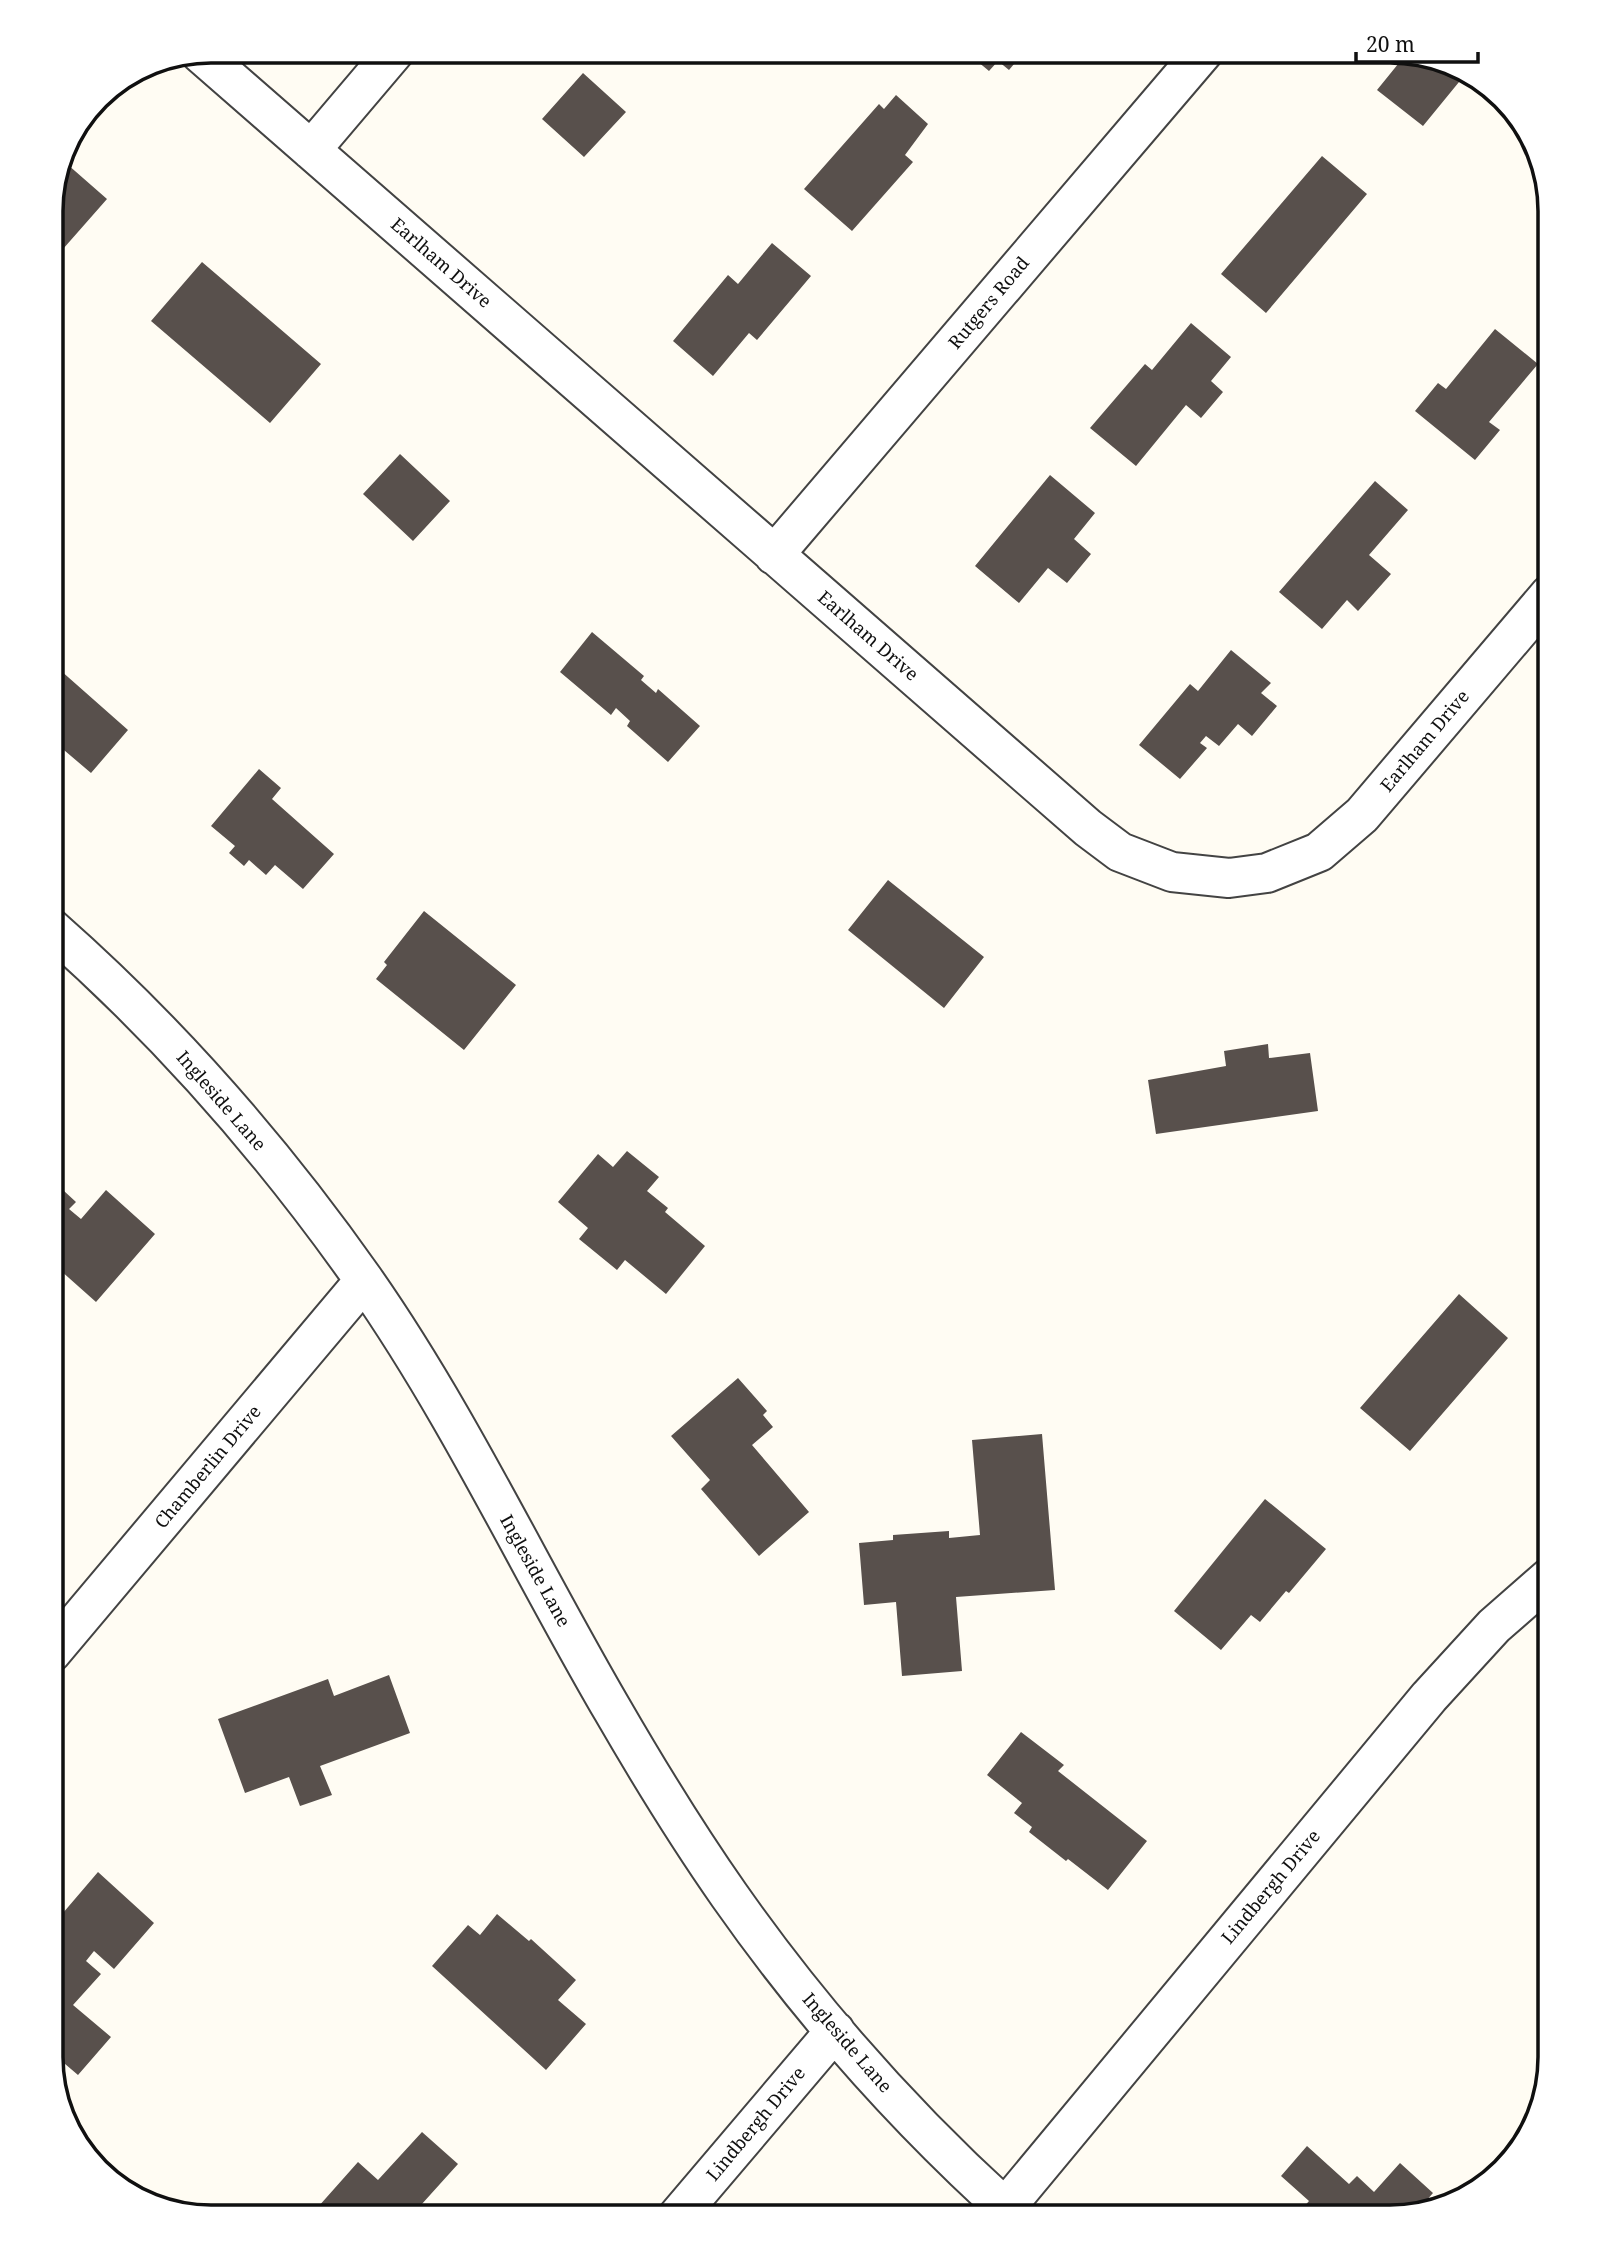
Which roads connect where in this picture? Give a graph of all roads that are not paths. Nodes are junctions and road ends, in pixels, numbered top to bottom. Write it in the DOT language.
graph roads {
  1 [pos="211,63"];
  2 [pos="385,63"];
  3 [pos="1194,63"];
  4 [pos="311,150"];
  5 [pos="774,555"];
  6 [pos="1538,608"];
  7 [pos="63,940"];
  8 [pos="364,1281"];
  9 [pos="1538,1588"];
  10 [pos="63,1639"];
  11 [pos="835,2031"];
  12 [pos="687,2205"];
  13 [pos="1002,2205"];
  14 [pos="1016,2205"];
  1 -- 4 [label="street, Earlham Drive"];
  2 -- 4 [label="street"];
  3 -- 5 [label="street, Rutgers Road"];
  4 -- 5 [label="street, Earlham Drive"];
  5 -- 6 [label="street, Earlham Drive"];
  7 -- 8 [label="street, Ingleside Lane"];
  8 -- 10 [label="street, Chamberlin Drive"];
  8 -- 11 [label="street, Ingleside Lane"];
  9 -- 14 [label="street, Lindbergh Drive"];
  11 -- 12 [label="street, Lindbergh Drive"];
  11 -- 13 [label="street, Ingleside Lane"];
}
